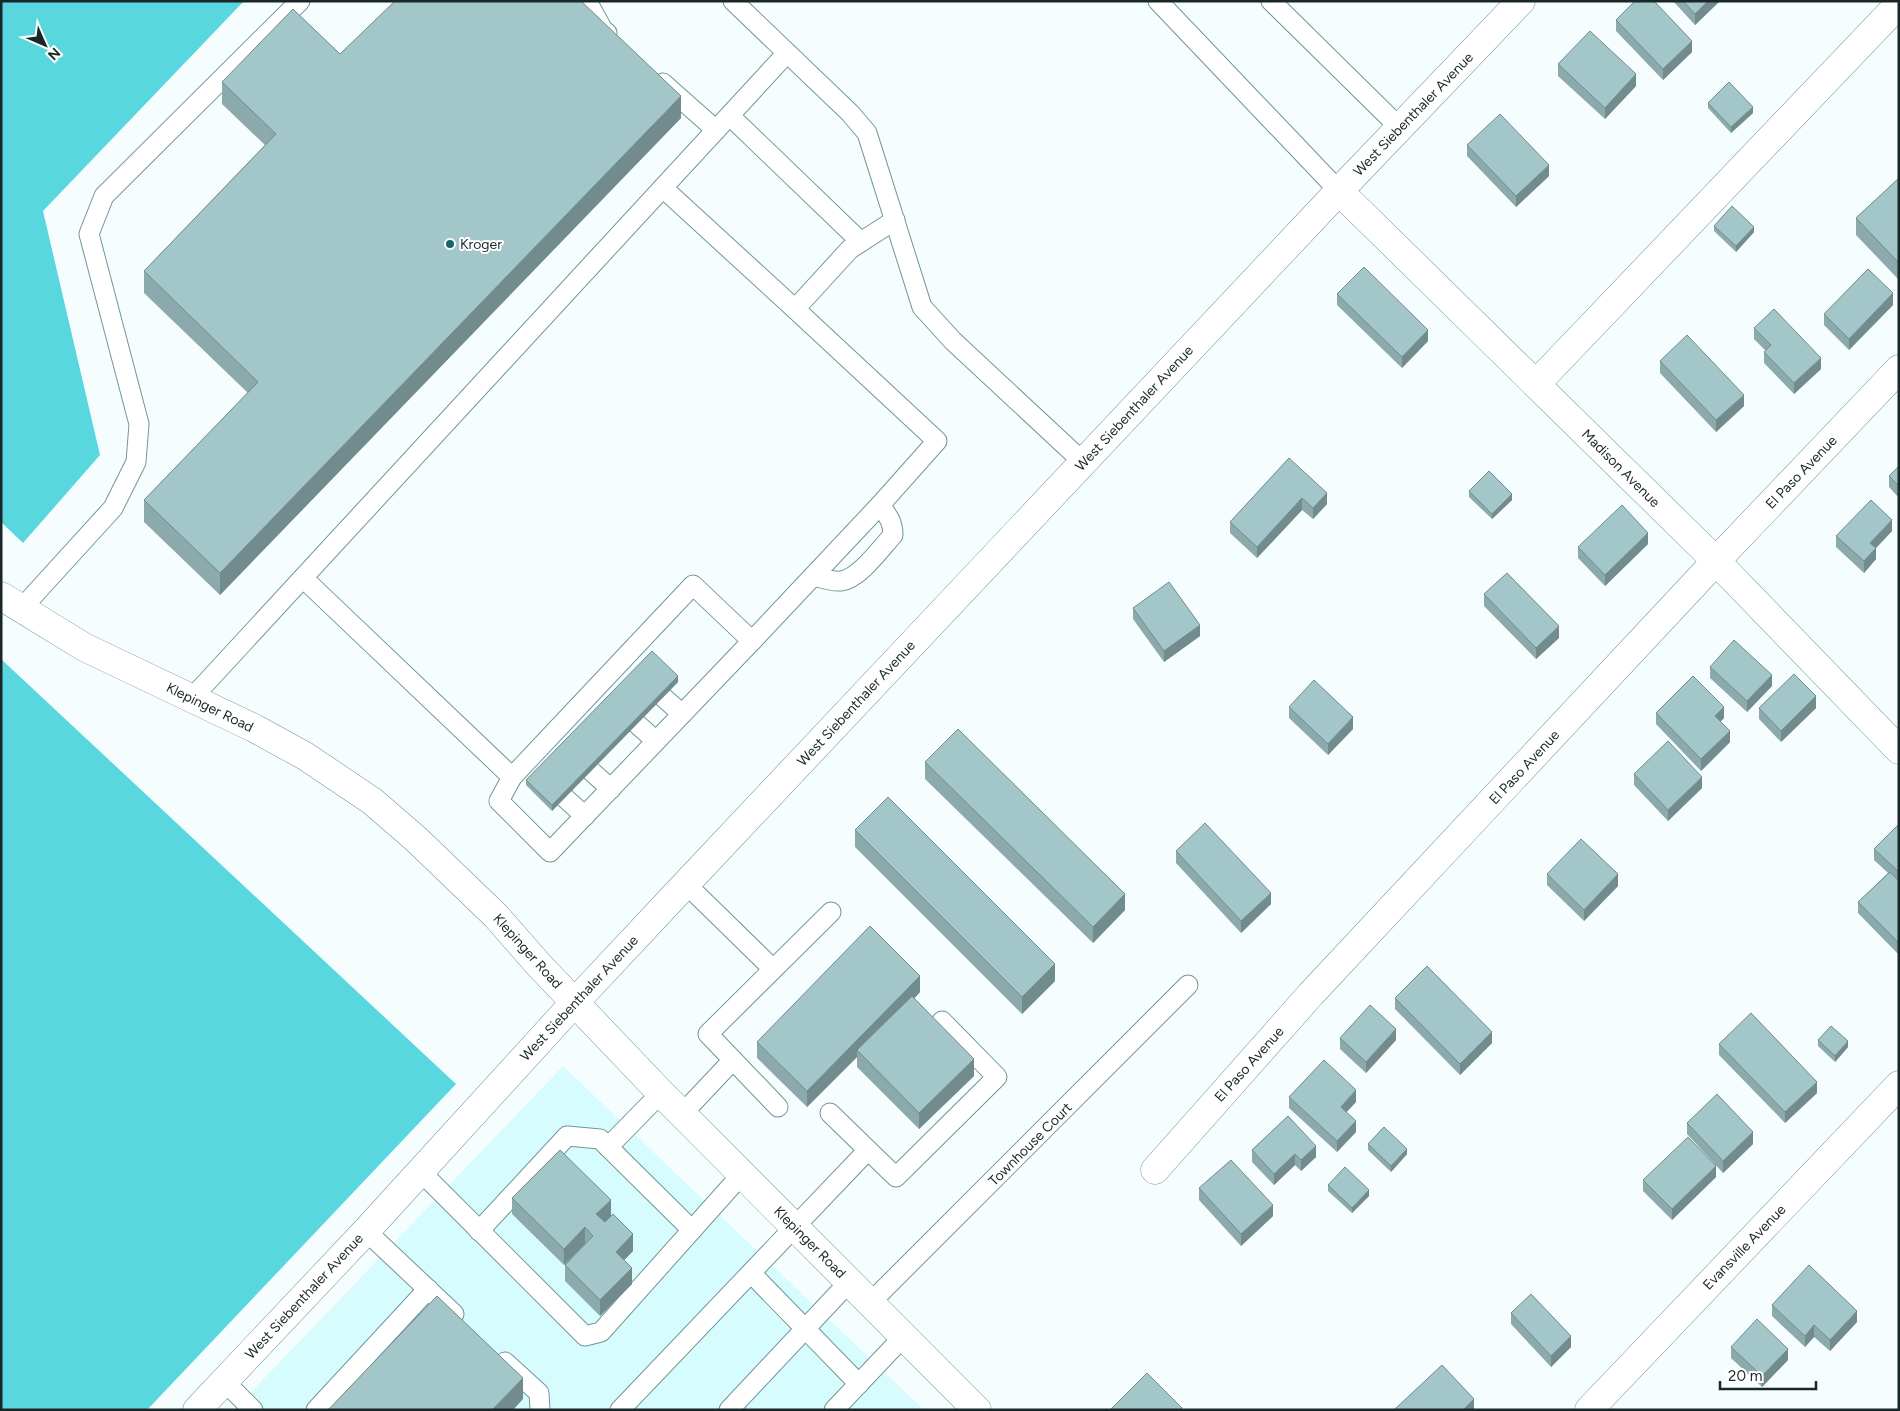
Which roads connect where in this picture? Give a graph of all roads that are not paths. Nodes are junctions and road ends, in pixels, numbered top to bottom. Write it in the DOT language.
graph roads {
  1 [pos="300,1"];
  2 [pos="587,1"];
  3 [pos="733,1"];
  4 [pos="1158,1"];
  5 [pos="1272,1"];
  6 [pos="1521,1"];
  7 [pos="1899,4"];
  8 [pos="617,42"];
  9 [pos="787,53"];
  10 [pos="653,74"];
  11 [pos="730,116"];
  12 [pos="1400,128"];
  13 [pos="716,130"];
  14 [pos="663,188"];
  15 [pos="1339,191"];
  16 [pos="895,220"];
  17 [pos="861,242"];
  18 [pos="795,309"];
  19 [pos="1899,369"];
  20 [pos="1536,384"];
  21 [pos="1084,462"];
  22 [pos="880,505"];
  23 [pos="1716,561"];
  24 [pos="814,576"];
  25 [pos="303,578"];
  26 [pos="11,602"];
  27 [pos="752,641"];
  28 [pos="622,660"];
  29 [pos="636,673"];
  30 [pos="596,687"];
  31 [pos="663,697"];
  32 [pos="192,698"];
  33 [pos="610,699"];
  34 [pos="682,714"];
  35 [pos="637,724"];
  36 [pos="656,742"];
  37 [pos="1897,745"];
  38 [pos="591,771"];
  39 [pos="512,777"];
  40 [pos="611,789"];
  41 [pos="565,798"];
  42 [pos="585,816"];
  43 [pos="686,884"];
  44 [pos="831,912"];
  45 [pos="773,969"];
  46 [pos="1188,985"];
  47 [pos="574,1002"];
  48 [pos="942,1021"];
  49 [pos="733,1060"];
  50 [pos="1899,1085"];
  51 [pos="661,1093"];
  52 [pos="778,1107"];
  53 [pos="830,1113"];
  54 [pos="682,1114"];
  55 [pos="608,1147"];
  56 [pos="868,1150"];
  57 [pos="1154,1170"];
  58 [pos="420,1171"];
  59 [pos="742,1174"];
  60 [pos="795,1227"];
  61 [pos="480,1230"];
  62 [pos="692,1230"];
  63 [pos="366,1231"];
  64 [pos="751,1272"];
  65 [pos="850,1281"];
  66 [pos="428,1289"];
  67 [pos="871,1302"];
  68 [pos="470,1328"];
  69 [pos="804,1329"];
  70 [pos="904,1336"];
  71 [pos="490,1348"];
  72 [pos="224,1381"];
  73 [pos="859,1384"];
  74 [pos="197,1410"];
  75 [pos="254,1410"];
  76 [pos="316,1410"];
  77 [pos="540,1410"];
  78 [pos="620,1410"];
  79 [pos="729,1410"];
  80 [pos="834,1410"];
  81 [pos="977,1410"];
  82 [pos="1589,1410"];
  1 -- 26 [label="lane"];
  2 -- 8 [label="lane"];
  3 -- 9 [label="lane"];
  4 -- 15 [label="lane"];
  5 -- 12 [label="lane"];
  6 -- 12 [label="street, West Siebenthaler Avenue"];
  7 -- 20 [label="street"];
  9 -- 11 [label="lane"];
  9 -- 16 [label="lane"];
  10 -- 13 [label="lane"];
  11 -- 13 [label="lane"];
  11 -- 17 [label="lane"];
  12 -- 15 [label="street, West Siebenthaler Avenue"];
  13 -- 14 [label="lane"];
  14 -- 18 [label="lane"];
  14 -- 25 [label="lane"];
  15 -- 20 [label="street, Madison Avenue"];
  15 -- 21 [label="street, West Siebenthaler Avenue"];
  16 -- 17 [label="lane"];
  16 -- 21 [label="lane"];
  17 -- 18 [label="lane"];
  18 -- 22 [label="lane"];
  19 -- 23 [label="street, El Paso Avenue"];
  20 -- 23 [label="street, Madison Avenue"];
  21 -- 43 [label="street, West Siebenthaler Avenue"];
  22 -- 24 [label="lane"];
  22 -- 24 [label="lane"];
  23 -- 37 [label="street, Madison Avenue"];
  23 -- 57 [label="street, El Paso Avenue"];
  24 -- 27 [label="lane"];
  25 -- 32 [label="lane"];
  25 -- 39 [label="lane"];
  26 -- 32 [label="street, Klepinger Road"];
  27 -- 28 [label="lane"];
  27 -- 34 [label="lane"];
  28 -- 29 [label="lane"];
  28 -- 30 [label="lane"];
  30 -- 33 [label="lane"];
  30 -- 39 [label="lane"];
  31 -- 34 [label="lane"];
  32 -- 47 [label="street, Klepinger Road"];
  34 -- 36 [label="lane"];
  35 -- 36 [label="lane"];
  36 -- 40 [label="lane"];
  38 -- 40 [label="lane"];
  39 -- 42 [label="lane"];
  40 -- 42 [label="lane"];
  41 -- 42 [label="lane"];
  43 -- 45 [label="lane"];
  43 -- 47 [label="street, West Siebenthaler Avenue"];
  44 -- 45 [label="lane"];
  45 -- 49 [label="lane"];
  46 -- 67 [label="lane, Townhouse Court"];
  47 -- 51 [label="street, Klepinger Road"];
  47 -- 58 [label="street, West Siebenthaler Avenue"];
  48 -- 56 [label="lane"];
  49 -- 52 [label="lane"];
  49 -- 54 [label="lane"];
  50 -- 82 [label="street, Evansville Avenue"];
  51 -- 54 [label="street, Klepinger Road"];
  51 -- 55 [label="lane"];
  53 -- 56 [label="lane"];
  54 -- 59 [label="street, Klepinger Road"];
  55 -- 61 [label="lane"];
  55 -- 62 [label="lane"];
  56 -- 60 [label="lane"];
  58 -- 61 [label="lane"];
  58 -- 63 [label="street, West Siebenthaler Avenue"];
  59 -- 60 [label="street, Klepinger Road"];
  59 -- 62 [label="lane"];
  60 -- 64 [label="lane"];
  60 -- 65 [label="street, Klepinger Road"];
  61 -- 62 [label="lane"];
  63 -- 66 [label="lane"];
  63 -- 72 [label="street, West Siebenthaler Avenue"];
  64 -- 69 [label="lane"];
  64 -- 78 [label="lane"];
  65 -- 67 [label="street, Klepinger Road"];
  65 -- 69 [label="lane"];
  66 -- 68 [label="lane"];
  66 -- 76 [label="lane"];
  67 -- 70 [label="street, Klepinger Road"];
  69 -- 73 [label="lane"];
  69 -- 79 [label="lane"];
  70 -- 73 [label="lane"];
  70 -- 81 [label="street, Klepinger Road"];
  71 -- 77 [label="lane"];
  72 -- 74 [label="street, West Siebenthaler Avenue"];
  72 -- 75 [label="lane"];
  73 -- 80 [label="lane"];
}
